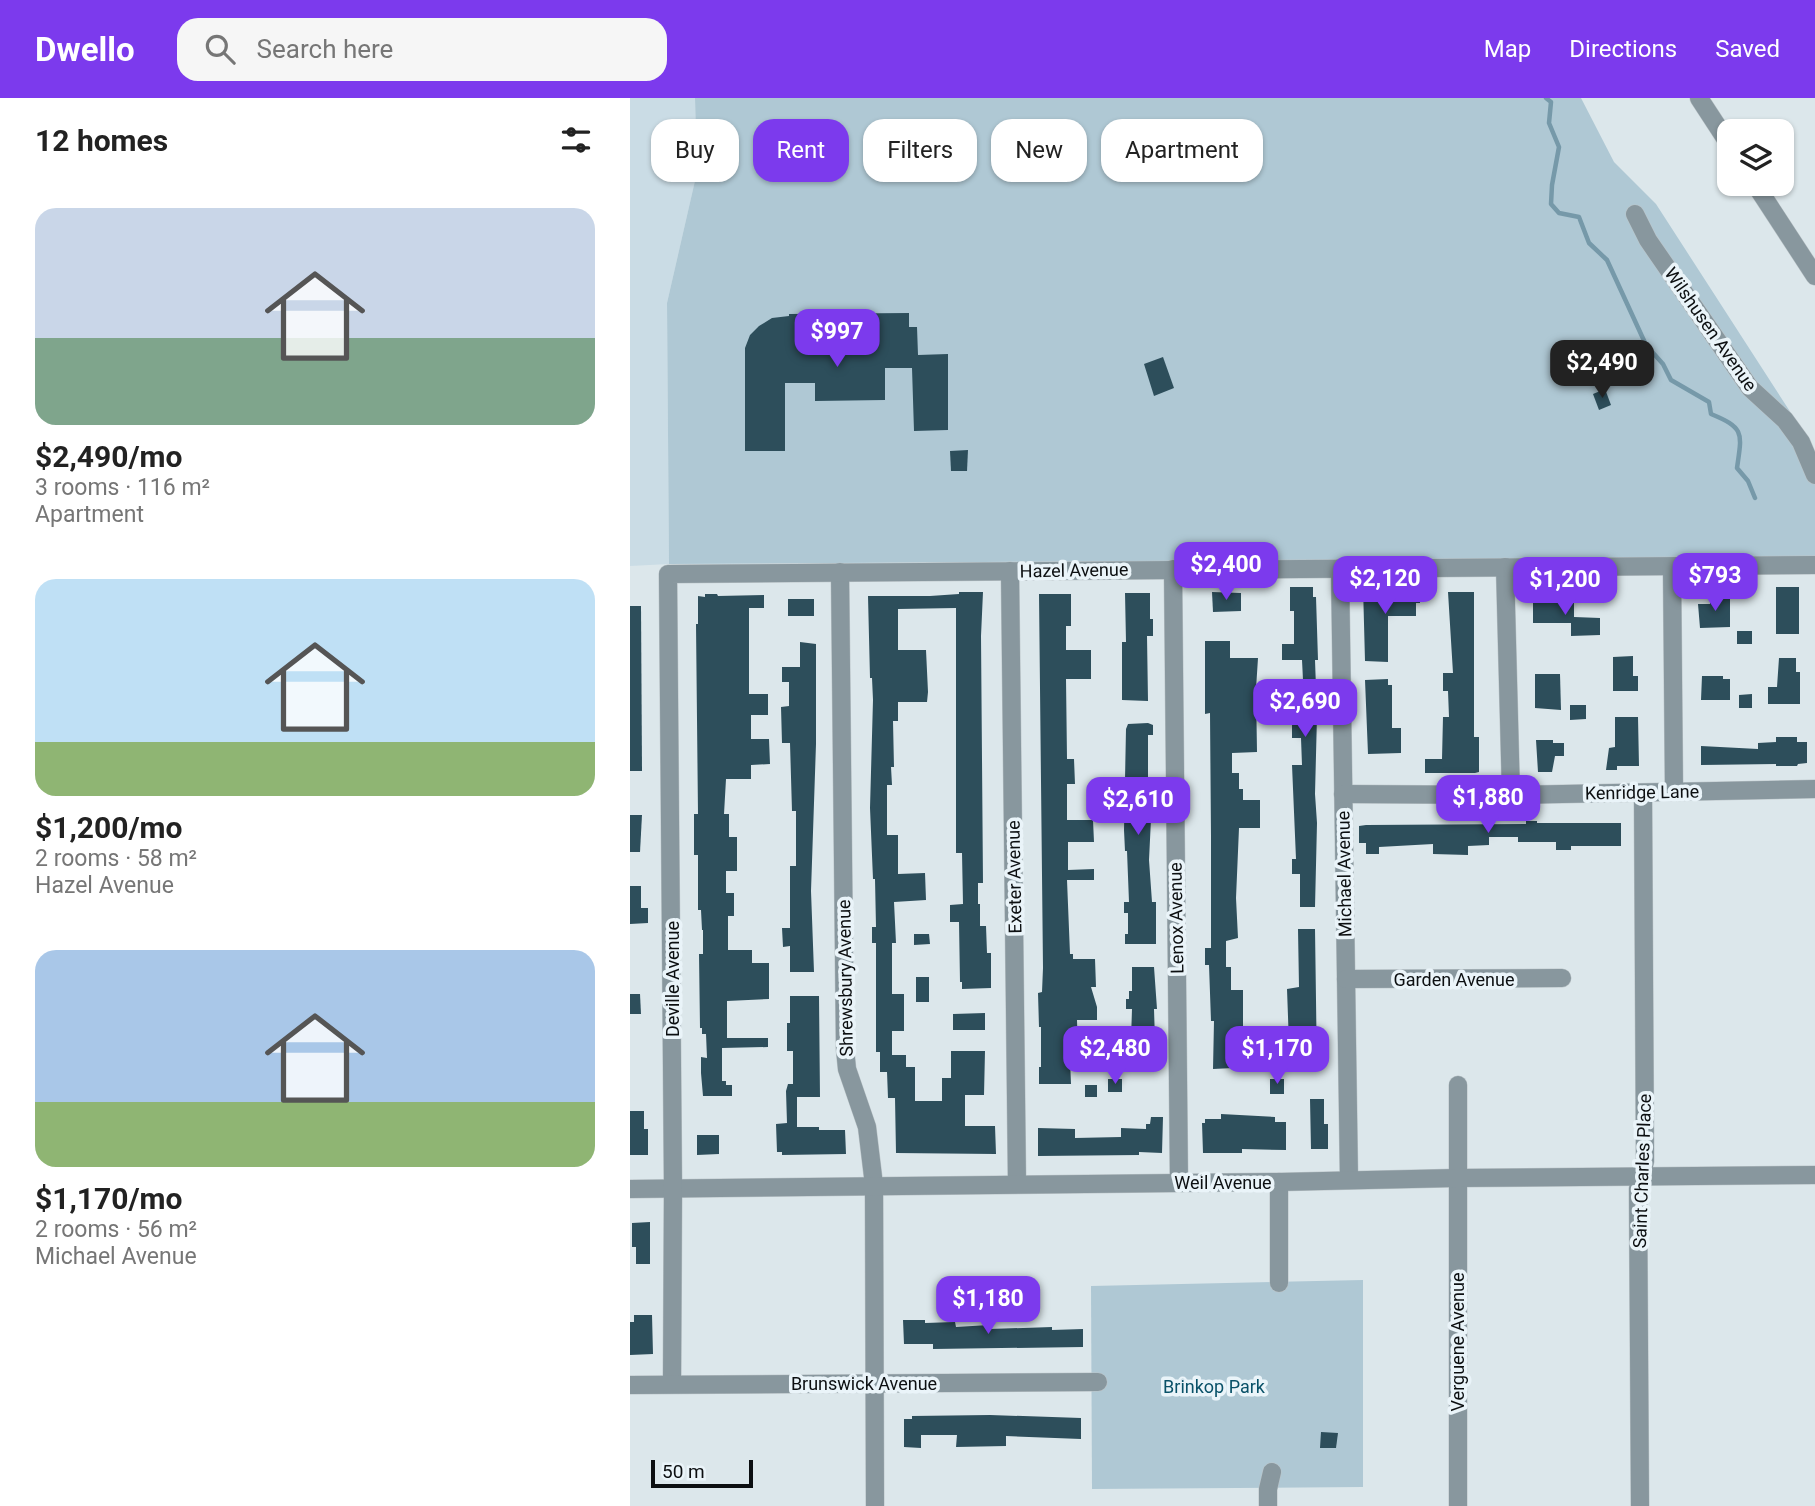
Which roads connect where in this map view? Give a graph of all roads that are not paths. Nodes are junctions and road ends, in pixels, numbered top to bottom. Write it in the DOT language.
graph roads {
  1 [pos="1699,98"];
  2 [pos="1717,126"];
  3 [pos="1763,196"];
  4 [pos="1635,214"];
  5 [pos="1815,276"];
  6 [pos="1815,475"];
  7 [pos="1815,565"];
  8 [pos="1505,567"];
  9 [pos="1672,567"];
  10 [pos="1340,568"];
  11 [pos="1172,569"];
  12 [pos="1010,571"];
  13 [pos="840,572"];
  14 [pos="668,574"];
  15 [pos="1815,789"];
  16 [pos="1674,791"];
  17 [pos="1643,793"];
  18 [pos="1343,794"];
  19 [pos="1511,795"];
  20 [pos="1562,978"];
  21 [pos="1346,979"];
  22 [pos="1458,1085"];
  23 [pos="1641,1175"];
  24 [pos="1815,1175"];
  25 [pos="1456,1178"];
  26 [pos="1349,1180"];
  27 [pos="1179,1182"];
  28 [pos="1279,1182"];
  29 [pos="1017,1184"];
  30 [pos="874,1185"];
  31 [pos="630,1189"];
  32 [pos="673,1189"];
  33 [pos="1279,1283"];
  34 [pos="1098,1381"];
  35 [pos="876,1382"];
  36 [pos="672,1384"];
  37 [pos="630,1385"];
  38 [pos="1272,1472"];
  39 [pos="875,1506"];
  40 [pos="1268,1506"];
  41 [pos="1458,1506"];
  42 [pos="1640,1506"];
  1 -- 2 [label="street"];
  3 -- 5 [label="street"];
  4 -- 6 [label="street, Wilshusen Avenue"];
  7 -- 9 [label="street, Hazel Avenue"];
  8 -- 9 [label="street, Hazel Avenue"];
  8 -- 10 [label="street, Hazel Avenue"];
  8 -- 19 [label="street"];
  9 -- 16 [label="street"];
  10 -- 11 [label="street, Hazel Avenue"];
  10 -- 18 [label="street, Michael Avenue"];
  11 -- 12 [label="street, Hazel Avenue"];
  11 -- 27 [label="street, Lenox Avenue"];
  12 -- 13 [label="street, Hazel Avenue"];
  12 -- 29 [label="street, Exeter Avenue"];
  13 -- 14 [label="street, Hazel Avenue"];
  13 -- 30 [label="street, Shrewsbury Avenue"];
  14 -- 32 [label="street, Deville Avenue"];
  15 -- 16 [label="street, Kenridge Lane"];
  16 -- 17 [label="street, Kenridge Lane"];
  17 -- 19 [label="street, Kenridge Lane"];
  17 -- 23 [label="street, Saint Charles Place"];
  18 -- 19 [label="street, Kenridge Lane"];
  18 -- 21 [label="street, Michael Avenue"];
  20 -- 21 [label="street, Garden Avenue"];
  21 -- 26 [label="street, Michael Avenue"];
  22 -- 25 [label="street, Verguene Avenue"];
  23 -- 24 [label="street, Weil Avenue"];
  23 -- 25 [label="street, Weil Avenue"];
  23 -- 42 [label="street, Saint Charles Place"];
  25 -- 26 [label="street, Weil Avenue"];
  25 -- 41 [label="street, Verguene Avenue"];
  26 -- 28 [label="street, Weil Avenue"];
  27 -- 28 [label="street, Weil Avenue"];
  27 -- 29 [label="street, Weil Avenue"];
  28 -- 33 [label="street"];
  29 -- 30 [label="street, Weil Avenue"];
  30 -- 32 [label="street, Weil Avenue"];
  30 -- 35 [label="street, Shrewsbury Avenue"];
  31 -- 32 [label="street, Weil Avenue"];
  32 -- 36 [label="street, Deville Avenue"];
  34 -- 35 [label="street, Brunswick Avenue"];
  35 -- 36 [label="street, Brunswick Avenue"];
  35 -- 39 [label="street, Shrewsbury Avenue"];
  36 -- 37 [label="street, Brunswick Avenue"];
  38 -- 40 [label="street"];
}
